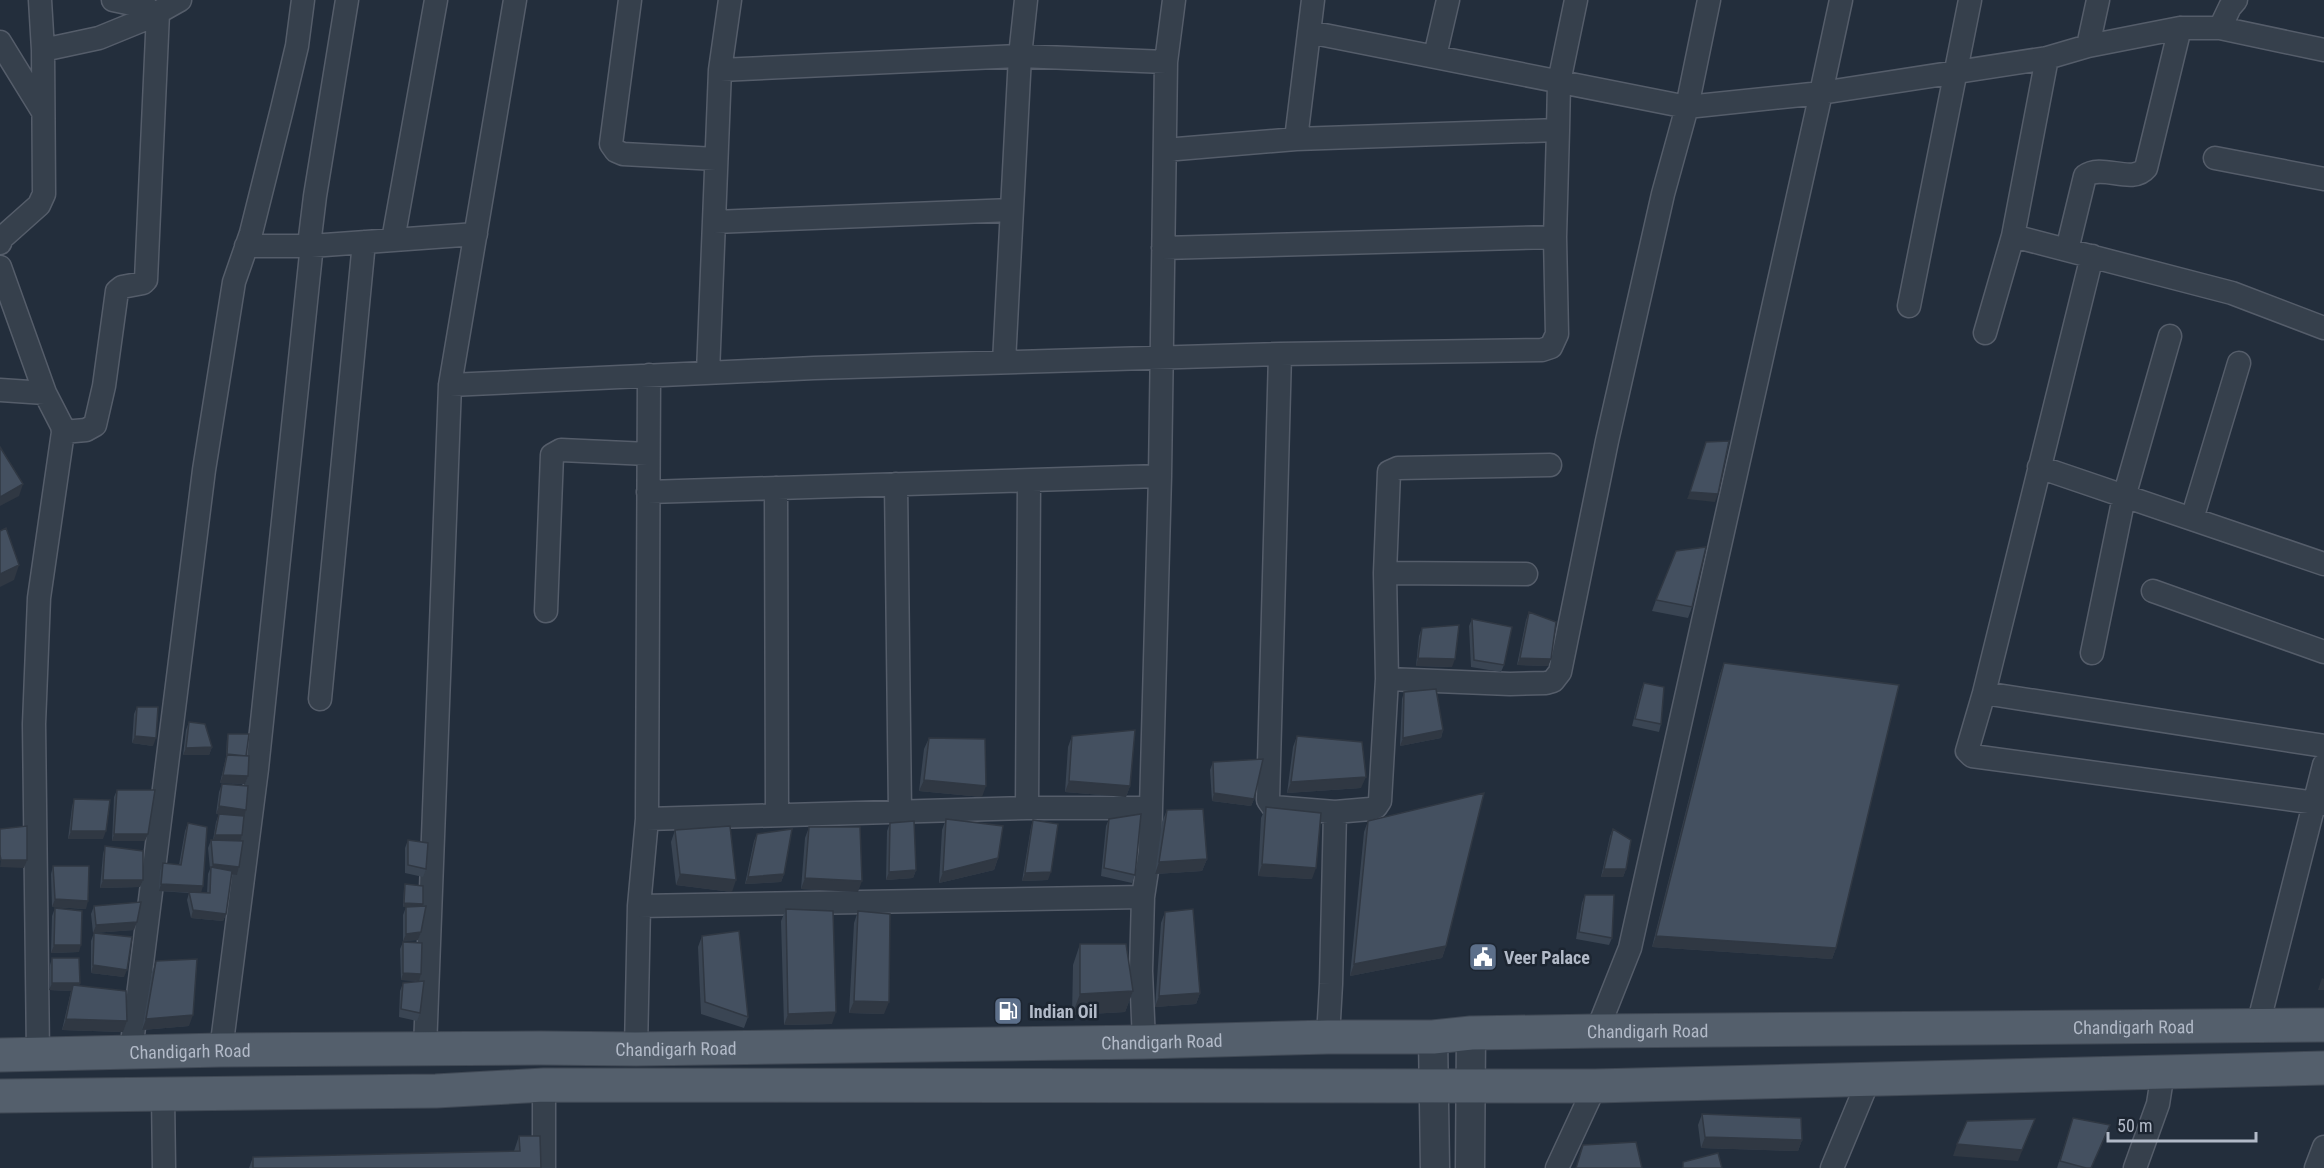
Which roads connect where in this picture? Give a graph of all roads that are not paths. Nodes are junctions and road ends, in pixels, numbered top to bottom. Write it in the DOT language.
graph roads {
  1 [pos="40,0"];
  2 [pos="112,0"];
  3 [pos="180,0"];
  4 [pos="303,0"];
  5 [pos="347,0"];
  6 [pos="436,0"];
  7 [pos="515,0"];
  8 [pos="630,0"];
  9 [pos="730,0"];
  10 [pos="1026,0"];
  11 [pos="1174,0"];
  12 [pos="1313,0"];
  13 [pos="1448,0"];
  14 [pos="1576,0"];
  15 [pos="1709,0"];
  16 [pos="1841,0"];
  17 [pos="1970,0"];
  18 [pos="2098,0"];
  19 [pos="2236,0"];
  20 [pos="149,10"];
  21 [pos="2180,28"];
  22 [pos="2220,28"];
  23 [pos="1308,32"];
  24 [pos="0,42"];
  25 [pos="2088,46"];
  26 [pos="43,50"];
  27 [pos="2324,50"];
  28 [pos="1020,56"];
  29 [pos="1435,56"];
  30 [pos="2047,58"];
  31 [pos="1166,62"];
  32 [pos="720,70"];
  33 [pos="1954,73"];
  34 [pos="1559,82"];
  35 [pos="1821,93"];
  36 [pos="1687,107"];
  37 [pos="43,112"];
  38 [pos="1558,130"];
  39 [pos="1296,139"];
  40 [pos="1165,150"];
  41 [pos="2215,158"];
  42 [pos="716,159"];
  43 [pos="2324,179"];
  44 [pos="1012,210"];
  45 [pos="714,222"];
  46 [pos="476,234"];
  47 [pos="2013,236"];
  48 [pos="1555,237"];
  49 [pos="393,240"];
  50 [pos="364,242"];
  51 [pos="0,243"];
  52 [pos="246,246"];
  53 [pos="310,246"];
  54 [pos="1163,248"];
  55 [pos="2067,250"];
  56 [pos="2092,256"];
  57 [pos="0,267"];
  58 [pos="1909,306"];
  59 [pos="2324,328"];
  60 [pos="1985,333"];
  61 [pos="2170,336"];
  62 [pos="1280,354"];
  63 [pos="1162,358"];
  64 [pos="1004,362"];
  65 [pos="2240,363"];
  66 [pos="708,373"];
  67 [pos="649,375"];
  68 [pos="450,385"];
  69 [pos="0,390"];
  70 [pos="45,393"];
  71 [pos="63,432"];
  72 [pos="648,454"];
  73 [pos="1550,465"];
  74 [pos="2039,467"];
  75 [pos="1160,476"];
  76 [pos="1029,481"];
  77 [pos="896,484"];
  78 [pos="776,488"];
  79 [pos="648,492"];
  80 [pos="2124,497"];
  81 [pos="2192,519"];
  82 [pos="2323,561"];
  83 [pos="1386,573"];
  84 [pos="1526,574"];
  85 [pos="2153,591"];
  86 [pos="546,611"];
  87 [pos="2324,652"];
  88 [pos="2091,653"];
  89 [pos="1387,679"];
  90 [pos="1984,693"];
  91 [pos="320,699"];
  92 [pos="2324,746"];
  93 [pos="2324,765"];
  94 [pos="2320,803"];
  95 [pos="1028,808"];
  96 [pos="1151,808"];
  97 [pos="900,812"];
  98 [pos="1335,812"];
  99 [pos="777,815"];
  100 [pos="647,819"];
  101 [pos="1143,897"];
  102 [pos="639,906"];
  103 [pos="2258,1025"];
  104 [pos="2324,1025"];
  105 [pos="1597,1031"];
  106 [pos="1471,1033"];
  107 [pos="1328,1037"];
  108 [pos="1433,1037"];
  109 [pos="1144,1042"];
  110 [pos="425,1049"];
  111 [pos="636,1049"];
  112 [pos="221,1050"];
  113 [pos="131,1051"];
  114 [pos="0,1055"];
  115 [pos="38,1055"];
  116 [pos="2324,1068"];
  117 [pos="2163,1072"];
  118 [pos="1869,1079"];
  119 [pos="544,1085"];
  120 [pos="1433,1085"];
  121 [pos="1470,1086"];
  122 [pos="1595,1086"];
  123 [pos="163,1095"];
  124 [pos="0,1096"];
  125 [pos="2324,1146"];
  126 [pos="164,1168"];
  127 [pos="544,1168"];
  128 [pos="1435,1168"];
  129 [pos="1470,1168"];
  130 [pos="1557,1168"];
  131 [pos="1832,1168"];
  132 [pos="2135,1168"];
  133 [pos="2316,1168"];
  1 -- 26 [label="street"];
  2 -- 20 [label="street"];
  3 -- 20 [label="street"];
  4 -- 52 [label="street"];
  5 -- 53 [label="street"];
  6 -- 49 [label="street"];
  7 -- 46 [label="street"];
  8 -- 42 [label="street"];
  9 -- 32 [label="street"];
  10 -- 28 [label="street"];
  11 -- 31 [label="street"];
  12 -- 23 [label="street"];
  13 -- 29 [label="street"];
  14 -- 34 [label="street"];
  15 -- 36 [label="street"];
  16 -- 35 [label="street"];
  17 -- 33 [label="street"];
  18 -- 25 [label="street"];
  19 -- 22 [label="street"];
  20 -- 26 [label="street"];
  20 -- 71 [label="street"];
  21 -- 22 [label="street"];
  21 -- 25 [label="street"];
  21 -- 55 [label="street"];
  22 -- 27 [label="street"];
  23 -- 29 [label="street"];
  23 -- 39 [label="street"];
  24 -- 37 [label="street"];
  25 -- 30 [label="street"];
  26 -- 37 [label="street"];
  28 -- 31 [label="street"];
  28 -- 32 [label="street"];
  28 -- 44 [label="street"];
  29 -- 34 [label="street"];
  30 -- 33 [label="street"];
  30 -- 47 [label="street"];
  31 -- 40 [label="street"];
  32 -- 42 [label="street"];
  33 -- 35 [label="street"];
  33 -- 58 [label="street"];
  34 -- 36 [label="street"];
  34 -- 38 [label="street"];
  35 -- 36 [label="street"];
  35 -- 105 [label="street"];
  36 -- 89 [label="street"];
  37 -- 51 [label="street"];
  38 -- 39 [label="street"];
  38 -- 48 [label="street"];
  39 -- 40 [label="street"];
  40 -- 54 [label="street"];
  41 -- 43 [label="street"];
  42 -- 45 [label="street"];
  44 -- 45 [label="street"];
  44 -- 64 [label="street"];
  45 -- 66 [label="street"];
  46 -- 49 [label="street"];
  46 -- 68 [label="street"];
  47 -- 55 [label="street"];
  47 -- 60 [label="street"];
  48 -- 54 [label="street"];
  48 -- 62 [label="street"];
  49 -- 50 [label="street"];
  50 -- 53 [label="street"];
  50 -- 91 [label="street"];
  52 -- 53 [label="street"];
  52 -- 113 [label="street"];
  53 -- 112 [label="street"];
  54 -- 63 [label="street"];
  55 -- 56 [label="street"];
  56 -- 59 [label="street"];
  56 -- 74 [label="street"];
  57 -- 70 [label="street"];
  61 -- 80 [label="street"];
  62 -- 63 [label="street"];
  62 -- 98 [label="street"];
  63 -- 64 [label="street"];
  63 -- 75 [label="street"];
  64 -- 66 [label="street"];
  65 -- 81 [label="street"];
  66 -- 67 [label="street"];
  67 -- 68 [label="street"];
  67 -- 72 [label="street"];
  68 -- 110 [label="street"];
  69 -- 70 [label="street"];
  70 -- 71 [label="street"];
  71 -- 115 [label="street"];
  72 -- 79 [label="street"];
  72 -- 86 [label="street"];
  73 -- 83 [label="street"];
  74 -- 80 [label="street"];
  74 -- 90 [label="street"];
  75 -- 76 [label="street"];
  75 -- 96 [label="street"];
  76 -- 77 [label="street"];
  76 -- 95 [label="street"];
  77 -- 78 [label="street"];
  77 -- 97 [label="street"];
  78 -- 79 [label="street"];
  78 -- 99 [label="street"];
  79 -- 100 [label="street"];
  80 -- 81 [label="street"];
  80 -- 88 [label="street"];
  81 -- 82 [label="street"];
  83 -- 84 [label="street"];
  83 -- 89 [label="street"];
  85 -- 87 [label="street"];
  89 -- 98 [label="street"];
  90 -- 92 [label="street"];
  90 -- 94 [label="street"];
  93 -- 94 [label="street"];
  94 -- 103 [label="street"];
  95 -- 96 [label="street"];
  95 -- 97 [label="street"];
  96 -- 101 [label="street"];
  97 -- 99 [label="street"];
  98 -- 107 [label="street"];
  99 -- 100 [label="street"];
  100 -- 102 [label="street"];
  101 -- 102 [label="street"];
  101 -- 109 [label="street"];
  102 -- 111 [label="street"];
  103 -- 104 [label="main road, Chandigarh Road"];
  103 -- 105 [label="main road, Chandigarh Road"];
  105 -- 106 [label="main road, Chandigarh Road"];
  106 -- 108 [label="main road, Chandigarh Road"];
  106 -- 121 [label="street"];
  107 -- 108 [label="main road, Chandigarh Road"];
  107 -- 109 [label="main road, Chandigarh Road"];
  108 -- 120 [label="street"];
  109 -- 111 [label="main road, Chandigarh Road"];
  110 -- 111 [label="main road, Chandigarh Road"];
  110 -- 112 [label="main road, Chandigarh Road"];
  112 -- 113 [label="main road, Chandigarh Road"];
  113 -- 115 [label="main road, Chandigarh Road"];
  114 -- 115 [label="main road, Chandigarh Road"];
  116 -- 117 [label="main road, Chandigarh Road"];
  117 -- 118 [label="main road, Chandigarh Road"];
  117 -- 132 [label="street"];
  118 -- 122 [label="main road, Chandigarh Road"];
  118 -- 131 [label="street"];
  119 -- 120 [label="main road, Chandigarh Road"];
  119 -- 123 [label="main road, Chandigarh Road"];
  119 -- 127 [label="street"];
  120 -- 121 [label="main road, Chandigarh Road"];
  120 -- 128 [label="street"];
  121 -- 122 [label="main road, Chandigarh Road"];
  121 -- 129 [label="street"];
  122 -- 130 [label="street"];
  123 -- 124 [label="main road, Chandigarh Road"];
  123 -- 126 [label="street"];
  125 -- 133 [label="street"];
}
